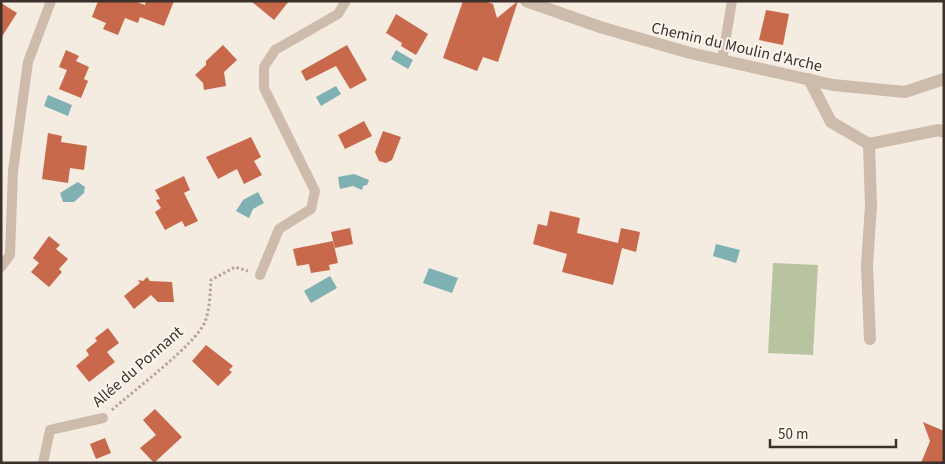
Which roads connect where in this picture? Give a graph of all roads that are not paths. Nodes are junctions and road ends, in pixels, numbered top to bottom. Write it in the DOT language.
graph roads {
  1 [pos="51,1"];
  2 [pos="346,1"];
  3 [pos="526,1"];
  4 [pos="732,1"];
  5 [pos="722,60"];
  6 [pos="808,78"];
  7 [pos="944,79"];
  8 [pos="944,132"];
  9 [pos="869,144"];
  10 [pos="1,267"];
  11 [pos="260,275"];
  12 [pos="870,339"];
  13 [pos="102,418"];
  14 [pos="43,463"];
  1 -- 10 [label="lane"];
  2 -- 11 [label="lane"];
  3 -- 5 [label="street, Chemin du Moulin d'Arche"];
  4 -- 5 [label="lane"];
  5 -- 6 [label="street, Chemin du Moulin d'Arche"];
  6 -- 7 [label="street, Chemin du Moulin d'Arche"];
  6 -- 9 [label="street"];
  8 -- 9 [label="street"];
  9 -- 12 [label="street"];
  13 -- 14 [label="lane, Allée du Ponnant"];
}
